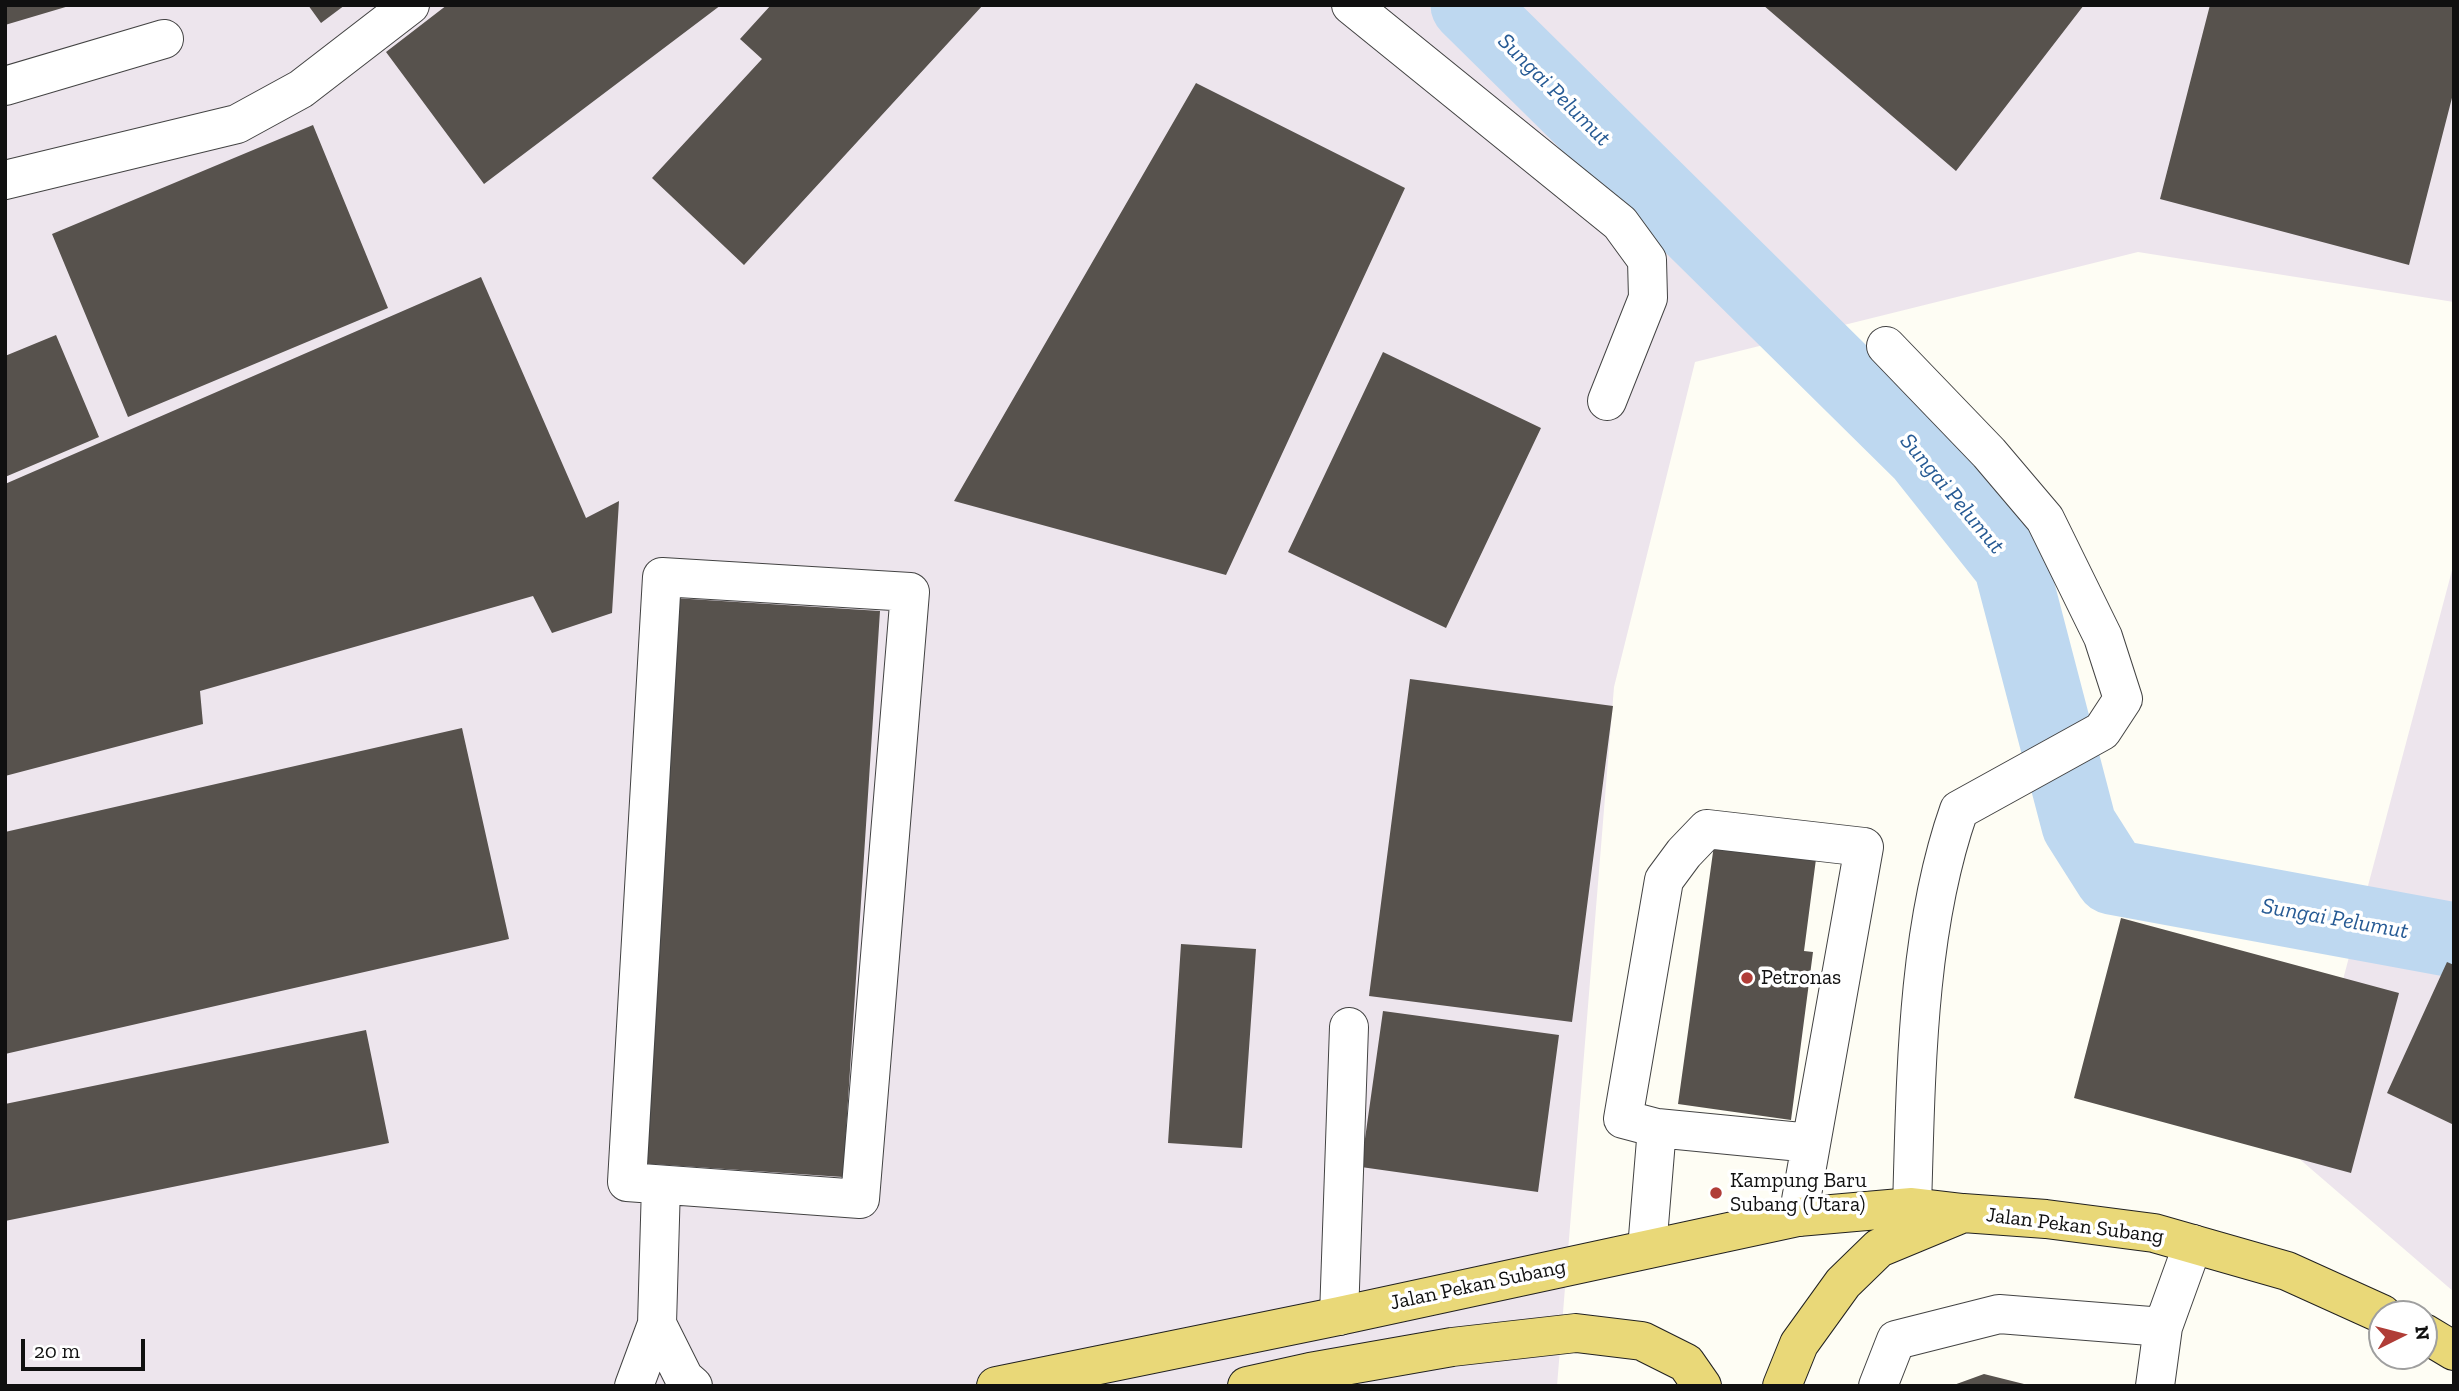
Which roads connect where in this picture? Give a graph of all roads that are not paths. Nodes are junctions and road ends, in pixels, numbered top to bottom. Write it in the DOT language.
graph roads {
  1 [pos="410,5"];
  2 [pos="1351,5"];
  3 [pos="164,39"];
  4 [pos="5,86"];
  5 [pos="5,180"];
  6 [pos="1886,346"];
  7 [pos="1607,401"];
  8 [pos="1349,1027"];
  9 [pos="1657,1128"];
  10 [pos="1811,1143"];
  11 [pos="661,1185"];
  12 [pos="1912,1207"];
  13 [pos="1963,1213"];
  14 [pos="1798,1217"];
  15 [pos="2193,1244"];
  16 [pos="1647,1249"];
  17 [pos="2368,1308"];
  18 [pos="1339,1316"];
  19 [pos="657,1324"];
  20 [pos="2163,1327"];
  21 [pos="2438,1341"];
  22 [pos="2454,1351"];
  23 [pos="634,1386"];
  24 [pos="693,1386"];
  25 [pos="996,1386"];
  26 [pos="1247,1386"];
  27 [pos="1702,1386"];
  28 [pos="1782,1386"];
  29 [pos="1878,1386"];
  30 [pos="2155,1386"];
  1 -- 5 [label="lane"];
  2 -- 7 [label="lane"];
  3 -- 4 [label="lane"];
  6 -- 12 [label="lane"];
  8 -- 18 [label="lane"];
  9 -- 10 [label="lane"];
  9 -- 10 [label="lane"];
  9 -- 16 [label="lane"];
  10 -- 14 [label="lane"];
  11 -- 11 [label="lane"];
  11 -- 19 [label="lane"];
  12 -- 13 [label="main road, Jalan Pekan Subang"];
  12 -- 14 [label="main road, Jalan Pekan Subang"];
  13 -- 15 [label="main road, Jalan Pekan Subang"];
  13 -- 28 [label="main road, Jalan Pekan Subang"];
  14 -- 16 [label="main road, Jalan Pekan Subang"];
  15 -- 17 [label="main road, Jalan Pekan Subang"];
  15 -- 20 [label="lane"];
  16 -- 18 [label="main road, Jalan Pekan Subang"];
  18 -- 25 [label="main road, Jalan Pekan Subang"];
  19 -- 23 [label="lane"];
  19 -- 24 [label="lane"];
  20 -- 29 [label="lane"];
  20 -- 30 [label="lane"];
  21 -- 22 [label="main road"];
  26 -- 27 [label="main road"];
}
